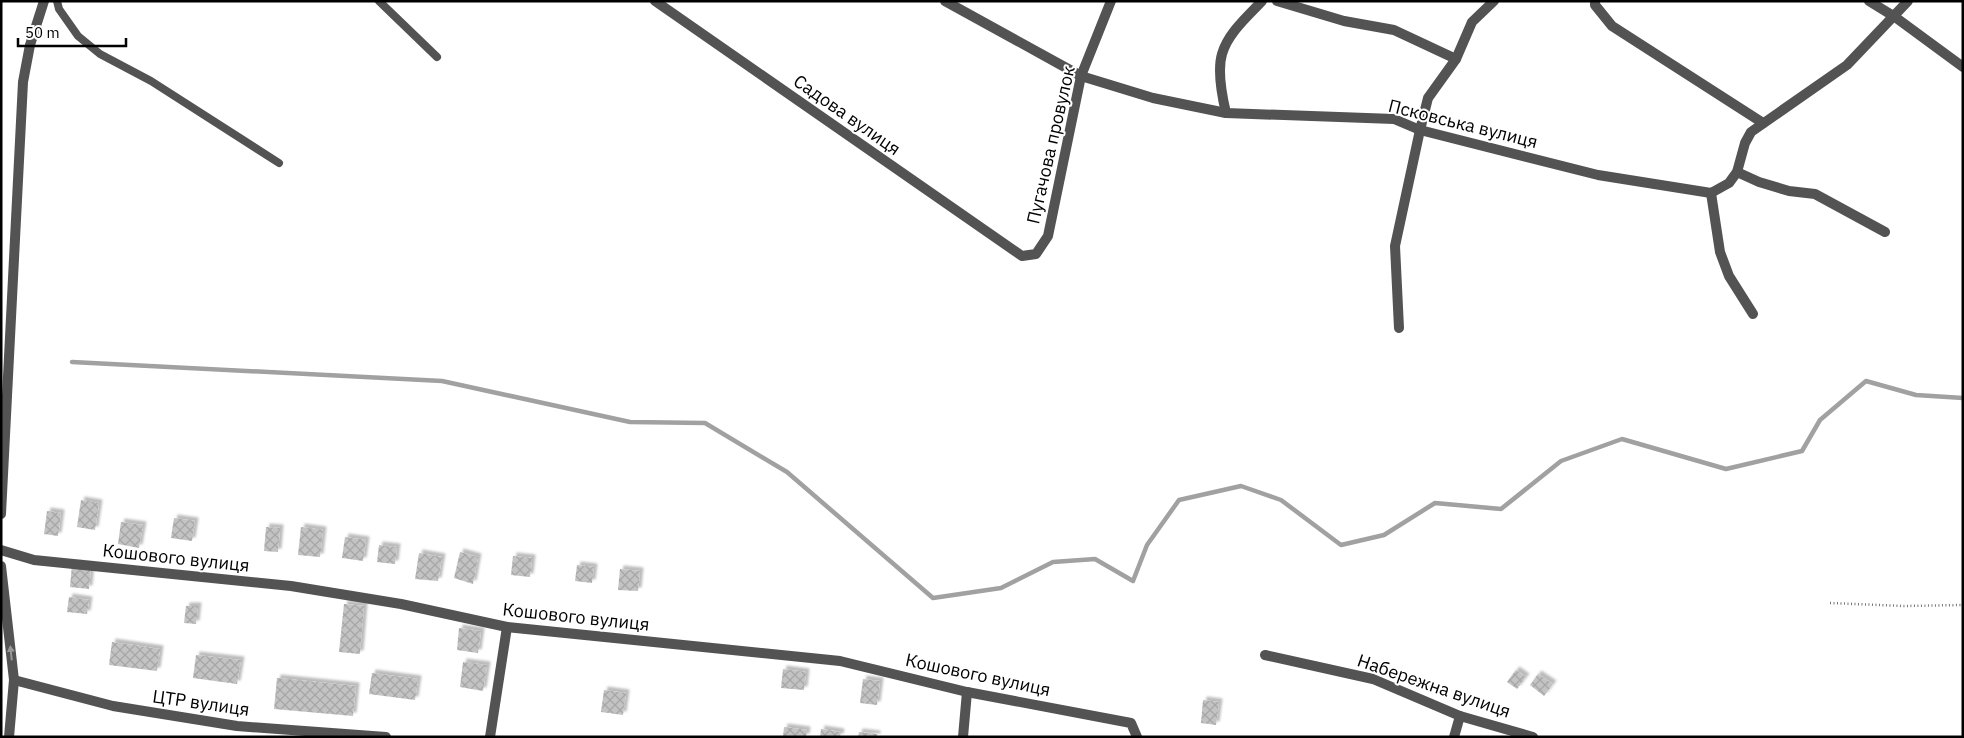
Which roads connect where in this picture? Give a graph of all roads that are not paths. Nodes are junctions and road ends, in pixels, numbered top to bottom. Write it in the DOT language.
graph roads {
  1 [pos="44,1"];
  2 [pos="58,1"];
  3 [pos="379,1"];
  4 [pos="655,1"];
  5 [pos="945,1"];
  6 [pos="1111,1"];
  7 [pos="1262,1"];
  8 [pos="1277,1"];
  9 [pos="1494,1"];
  10 [pos="1595,1"];
  11 [pos="1869,1"];
  12 [pos="1908,1"];
  13 [pos="1895,16"];
  14 [pos="437,58"];
  15 [pos="1456,59"];
  16 [pos="1963,67"];
  17 [pos="1081,76"];
  18 [pos="1226,113"];
  19 [pos="1763,123"];
  20 [pos="1420,130"];
  21 [pos="279,163"];
  22 [pos="1737,172"];
  23 [pos="1711,193"];
  24 [pos="1885,232"];
  25 [pos="1022,256"];
  26 [pos="1752,314"];
  27 [pos="1399,328"];
  28 [pos="1,514"];
  29 [pos="1,550"];
  30 [pos="1,566"];
  31 [pos="507,627"];
  32 [pos="1265,655"];
  33 [pos="14,680"];
  34 [pos="967,692"];
  35 [pos="1460,716"];
  36 [pos="9,737"];
  37 [pos="386,737"];
  38 [pos="490,737"];
  39 [pos="963,737"];
  40 [pos="1137,737"];
  41 [pos="1454,737"];
  42 [pos="1533,737"];
  1 -- 28 [label="street"];
  2 -- 21 [label="lane"];
  3 -- 14 [label="lane"];
  4 -- 25 [label="street, Садова вулиця"];
  5 -- 17 [label="street, Псковська вулиця"];
  6 -- 17 [label="street, Пугачова провулок"];
  7 -- 18 [label="street"];
  8 -- 15 [label="street"];
  9 -- 15 [label="street"];
  10 -- 19 [label="street"];
  11 -- 13 [label="street"];
  12 -- 13 [label="street"];
  13 -- 16 [label="street"];
  13 -- 19 [label="street"];
  15 -- 20 [label="street"];
  17 -- 18 [label="street, Псковська вулиця"];
  17 -- 25 [label="street, Пугачова провулок"];
  18 -- 20 [label="street, Псковська вулиця"];
  19 -- 22 [label="street"];
  20 -- 23 [label="street, Псковська вулиця"];
  20 -- 27 [label="street"];
  22 -- 23 [label="street"];
  22 -- 24 [label="street"];
  23 -- 26 [label="street"];
  29 -- 31 [label="street, Кошового вулиця"];
  33 -- 30 [label="street, one-way"];
  31 -- 34 [label="street, Кошового вулиця"];
  31 -- 38 [label="street"];
  32 -- 35 [label="street, Набережна вулиця"];
  33 -- 36 [label="street"];
  33 -- 37 [label="street, ЦТР вулиця"];
  34 -- 39 [label="street"];
  34 -- 40 [label="street, Кошового вулиця"];
  35 -- 41 [label="street"];
  35 -- 42 [label="street, Набережна вулиця"];
}
